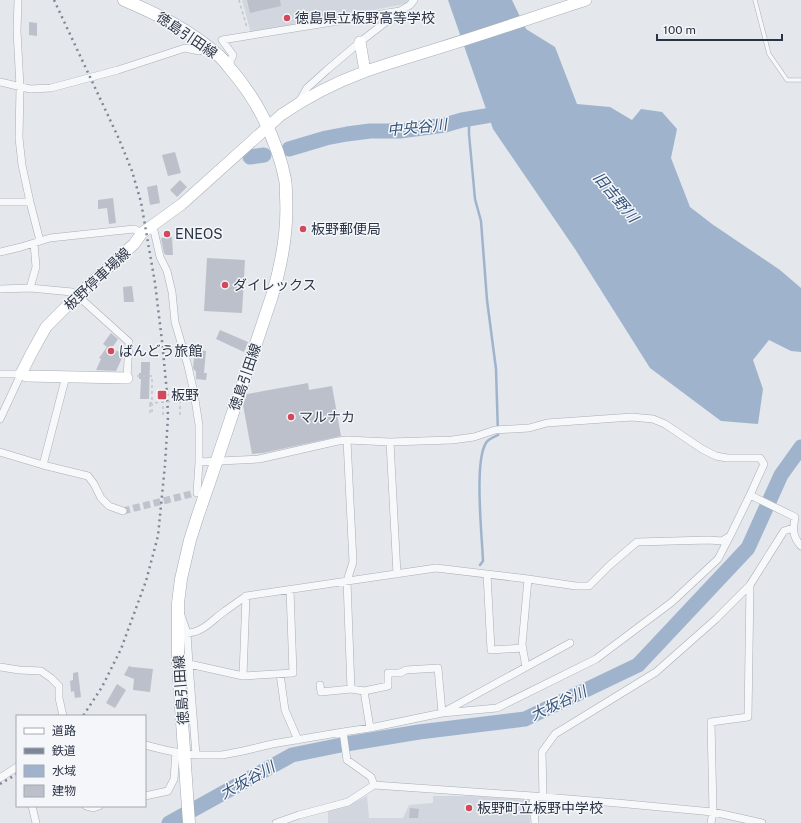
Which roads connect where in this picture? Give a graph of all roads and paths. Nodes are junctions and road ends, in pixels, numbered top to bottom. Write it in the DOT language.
graph roads {
  1 [pos="18,0"];
  2 [pos="124,0"];
  3 [pos="239,0"];
  4 [pos="414,0"];
  5 [pos="586,0"];
  6 [pos="755,0"];
  7 [pos="400,11"];
  8 [pos="249,36"];
  9 [pos="360,42"];
  10 [pos="208,47"];
  11 [pos="227,65"];
  12 [pos="365,71"];
  13 [pos="801,80"];
  14 [pos="0,82"];
  15 [pos="20,87"];
  16 [pos="299,102"];
  17 [pos="268,127"];
  18 [pos="0,202"];
  19 [pos="30,202"];
  20 [pos="153,226"];
  21 [pos="142,233"];
  22 [pos="37,242"];
  23 [pos="0,252"];
  24 [pos="30,288"];
  25 [pos="0,289"];
  26 [pos="78,296"];
  27 [pos="0,374"];
  28 [pos="22,374"];
  29 [pos="66,376"];
  30 [pos="127,377"];
  31 [pos="163,403"];
  32 [pos="163,415"];
  33 [pos="180,415"];
  34 [pos="0,419"];
  35 [pos="347,440"];
  36 [pos="390,442"];
  37 [pos="0,452"];
  38 [pos="217,460"];
  39 [pos="199,462"];
  40 [pos="43,465"];
  41 [pos="754,497"];
  42 [pos="123,511"];
  43 [pos="198,514"];
  44 [pos="793,528"];
  45 [pos="730,536"];
  46 [pos="801,546"];
  47 [pos="397,574"];
  48 [pos="487,574"];
  49 [pos="528,579"];
  50 [pos="347,581"];
  51 [pos="750,585"];
  52 [pos="290,590"];
  53 [pos="246,596"];
  54 [pos="178,603"];
  55 [pos="187,633"];
  56 [pos="570,643"];
  57 [pos="523,648"];
  58 [pos="189,664"];
  59 [pos="0,667"];
  60 [pos="526,667"];
  61 [pos="280,674"];
  62 [pos="242,676"];
  63 [pos="320,685"];
  64 [pos="351,689"];
  65 [pos="364,691"];
  66 [pos="442,713"];
  67 [pos="63,715"];
  68 [pos="370,728"];
  69 [pos="344,734"];
  70 [pos="298,740"];
  71 [pos="146,745"];
  72 [pos="186,754"];
  73 [pos="16,768"];
  74 [pos="0,778"];
  75 [pos="374,785"];
  76 [pos="146,796"];
  77 [pos="533,796"];
  78 [pos="543,796"];
  79 [pos="32,807"];
  80 [pos="713,812"];
  81 [pos="36,823"];
  82 [pos="189,823"];
  83 [pos="276,823"];
  84 [pos="535,823"];
  85 [pos="711,823"];
  86 [pos="762,823"];
  1 -- 15 [label="street"];
  2 -- 10 [label="main road, 徳島引田線"];
  3 -- 8 [label="path"];
  4 -- 7 [label="street"];
  5 -- 12 [label="main road, 板野停車場線"];
  6 -- 13 [label="lane"];
  7 -- 8 [label="street"];
  7 -- 9 [label="street"];
  8 -- 11 [label="street"];
  9 -- 12 [label="main road"];
  9 -- 16 [label="street"];
  10 -- 11 [label="main road, 徳島引田線"];
  10 -- 15 [label="street"];
  11 -- 17 [label="main road, 徳島引田線"];
  12 -- 16 [label="main road, 板野停車場線"];
  14 -- 15 [label="street"];
  15 -- 19 [label="street"];
  16 -- 17 [label="main road, 板野停車場線"];
  17 -- 20 [label="main road, 板野停車場線"];
  17 -- 38 [label="main road, 徳島引田線"];
  18 -- 19 [label="street"];
  19 -- 22 [label="street"];
  20 -- 21 [label="main road, 板野停車場線"];
  20 -- 39 [label="street"];
  21 -- 22 [label="street"];
  21 -- 26 [label="main road, 板野停車場線"];
  22 -- 23 [label="street"];
  22 -- 24 [label="street"];
  24 -- 25 [label="street"];
  24 -- 26 [label="street"];
  26 -- 28 [label="main road, 板野停車場線"];
  26 -- 30 [label="street"];
  27 -- 28 [label="street"];
  28 -- 29 [label="main road"];
  28 -- 34 [label="street"];
  29 -- 30 [label="main road"];
  29 -- 40 [label="street"];
  30 -- 31 [label="path, bridge"];
  31 -- 32 [label="path"];
  31 -- 33 [label="path, bridge"];
  35 -- 36 [label="street"];
  35 -- 38 [label="street"];
  35 -- 50 [label="street"];
  36 -- 41 [label="street"];
  36 -- 47 [label="street"];
  37 -- 40 [label="street"];
  38 -- 39 [label="street"];
  38 -- 43 [label="main road, 徳島引田線"];
  39 -- 43 [label="street"];
  40 -- 42 [label="street"];
  41 -- 44 [label="street"];
  41 -- 45 [label="street"];
  43 -- 54 [label="main road, 徳島引田線"];
  44 -- 46 [label="street"];
  44 -- 51 [label="street"];
  45 -- 49 [label="street"];
  45 -- 66 [label="street"];
  47 -- 48 [label="street"];
  47 -- 50 [label="street"];
  48 -- 49 [label="street"];
  48 -- 57 [label="street"];
  49 -- 57 [label="street"];
  50 -- 52 [label="street"];
  50 -- 64 [label="street"];
  51 -- 78 [label="street"];
  51 -- 80 [label="street"];
  52 -- 53 [label="street"];
  52 -- 61 [label="street"];
  53 -- 55 [label="street"];
  53 -- 62 [label="street"];
  54 -- 55 [label="street"];
  54 -- 72 [label="main road, 徳島引田線"];
  55 -- 58 [label="street"];
  56 -- 60 [label="street"];
  57 -- 60 [label="street"];
  58 -- 62 [label="street"];
  58 -- 72 [label="street"];
  59 -- 67 [label="street"];
  60 -- 66 [label="street"];
  61 -- 62 [label="street"];
  61 -- 70 [label="street"];
  63 -- 64 [label="street"];
  64 -- 65 [label="street"];
  65 -- 66 [label="street"];
  65 -- 68 [label="street"];
  66 -- 68 [label="street"];
  68 -- 69 [label="street"];
  69 -- 70 [label="street"];
  69 -- 75 [label="street"];
  70 -- 72 [label="street"];
  71 -- 72 [label="street"];
  72 -- 76 [label="street"];
  72 -- 82 [label="main road, 徳島引田線"];
  73 -- 74 [label="street"];
  75 -- 77 [label="street"];
  75 -- 83 [label="street"];
  77 -- 78 [label="street"];
  77 -- 84 [label="street"];
  78 -- 80 [label="street"];
  79 -- 81 [label="street"];
  80 -- 85 [label="street"];
  80 -- 86 [label="street"];
}
